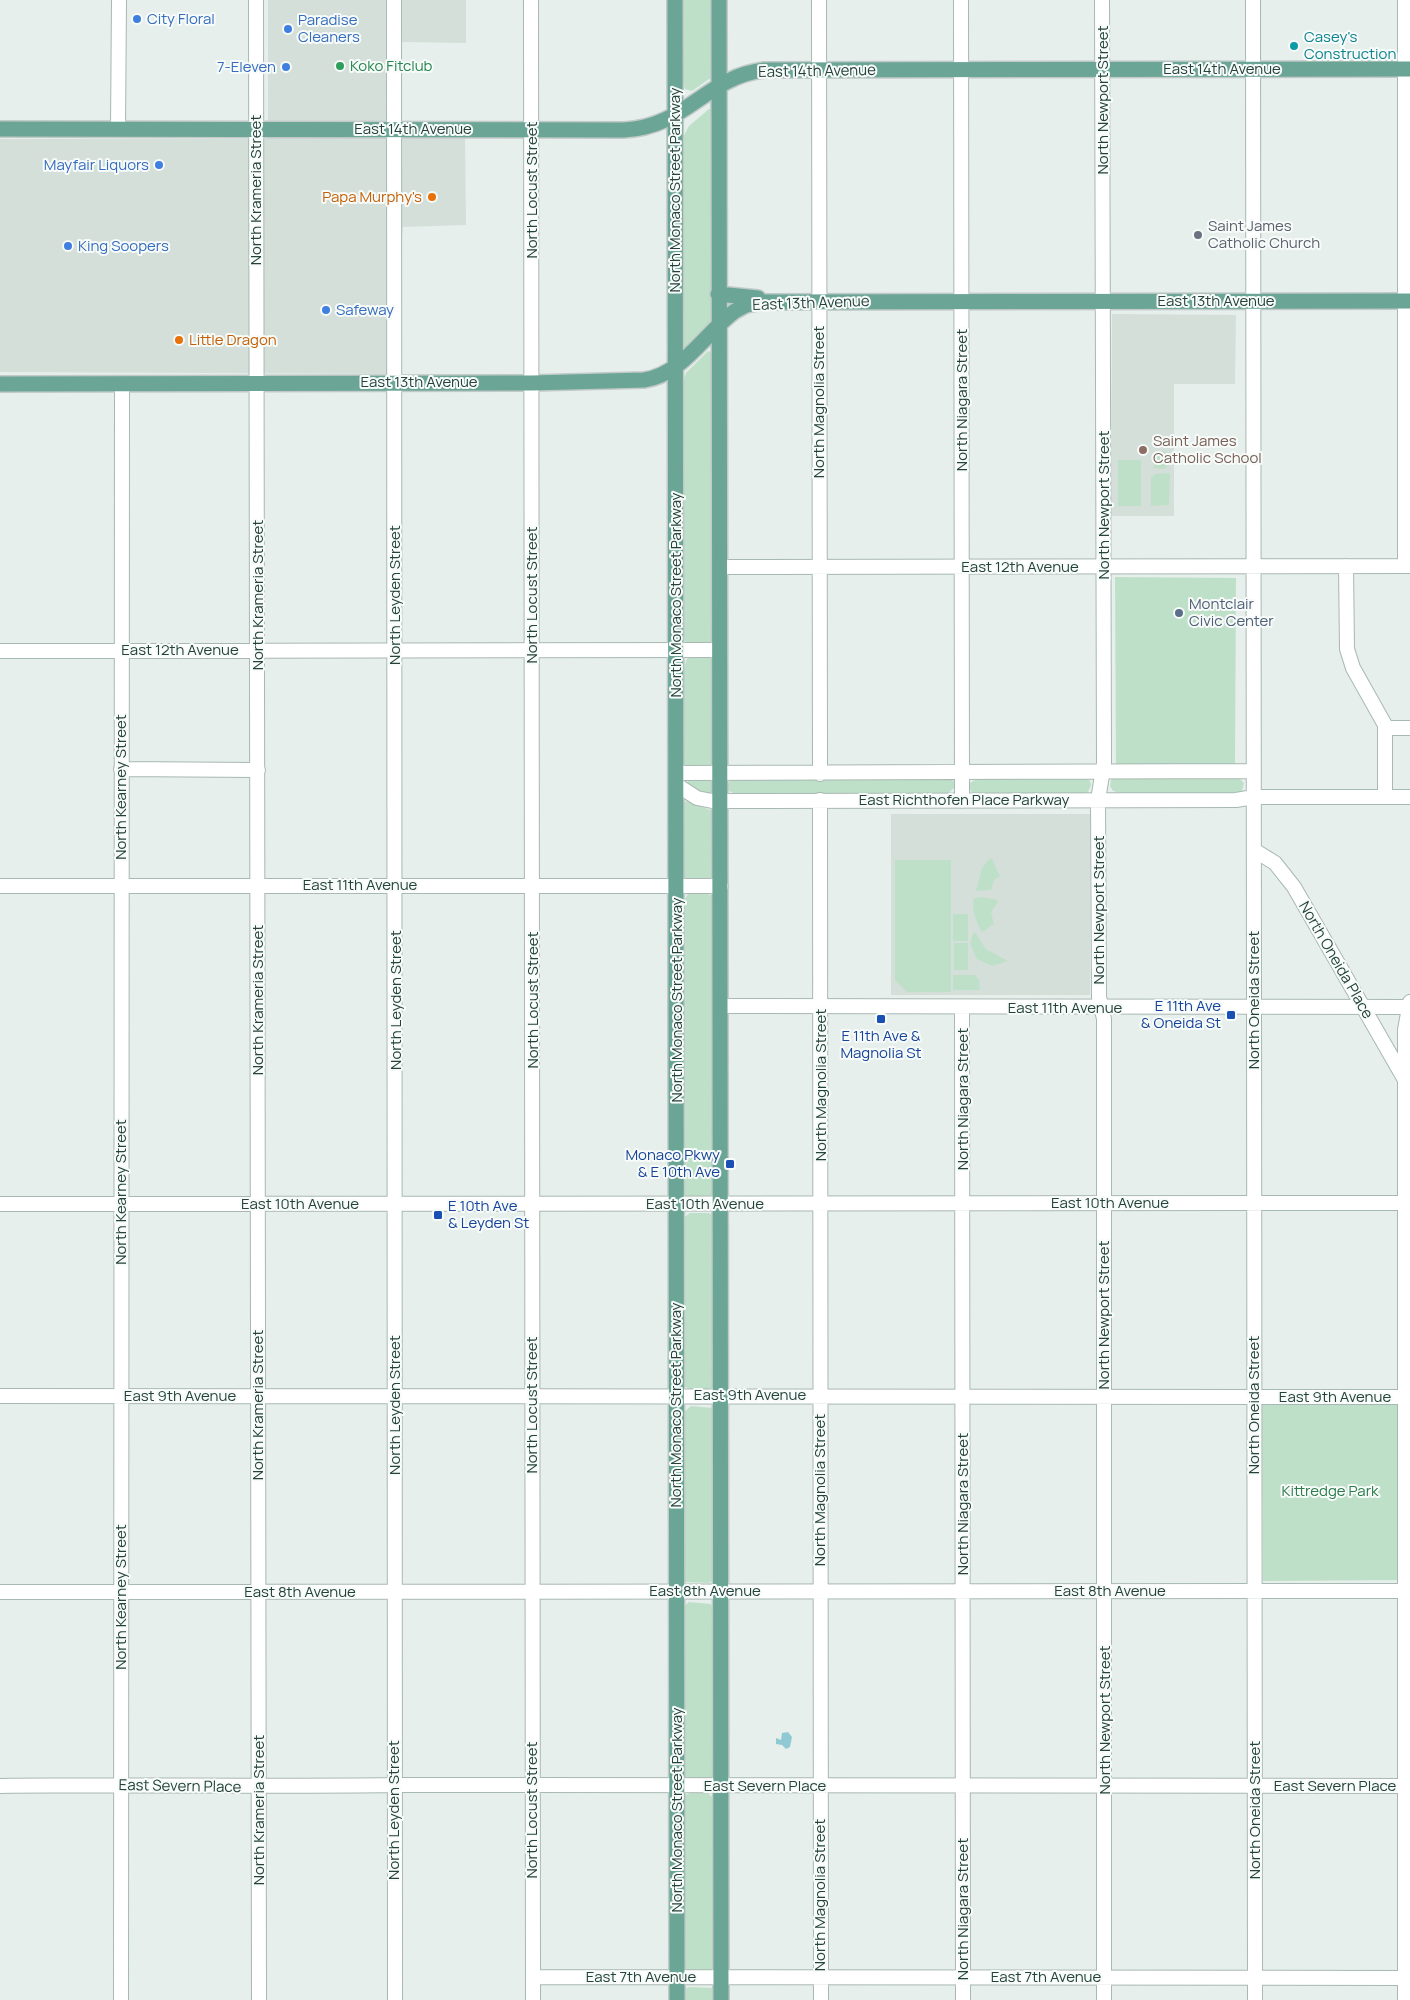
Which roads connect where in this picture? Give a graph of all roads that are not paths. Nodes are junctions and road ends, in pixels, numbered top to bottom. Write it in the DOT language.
graph roads {
  1 [pos="119,0"];
  2 [pos="256,0"];
  3 [pos="394,0"];
  4 [pos="532,0"];
  5 [pos="675,0"];
  6 [pos="719,0"];
  7 [pos="819,0"];
  8 [pos="961,0"];
  9 [pos="1102,0"];
  10 [pos="1252,0"];
  11 [pos="1405,0"];
  12 [pos="819,69"];
  13 [pos="961,69"];
  14 [pos="1103,69"];
  15 [pos="1252,69"];
  16 [pos="1407,69"];
  17 [pos="719,85"];
  18 [pos="675,116"];
  19 [pos="0,129"];
  20 [pos="118,129"];
  21 [pos="256,129"];
  22 [pos="394,129"];
  23 [pos="531,130"];
  24 [pos="718,294"];
  25 [pos="819,301"];
  26 [pos="1104,301"];
  27 [pos="1408,301"];
  28 [pos="779,302"];
  29 [pos="961,302"];
  30 [pos="1254,302"];
  31 [pos="718,324"];
  32 [pos="675,368"];
  33 [pos="394,382"];
  34 [pos="257,383"];
  35 [pos="532,383"];
  36 [pos="0,384"];
  37 [pos="122,384"];
  38 [pos="1104,566"];
  39 [pos="1254,566"];
  40 [pos="1346,566"];
  41 [pos="1407,566"];
  42 [pos="720,567"];
  43 [pos="820,567"];
  44 [pos="962,567"];
  45 [pos="121,650"];
  46 [pos="258,650"];
  47 [pos="395,650"];
  48 [pos="532,650"];
  49 [pos="677,650"];
  50 [pos="720,650"];
  51 [pos="0,651"];
  52 [pos="1385,728"];
  53 [pos="1410,728"];
  54 [pos="121,769"];
  55 [pos="258,770"];
  56 [pos="1103,771"];
  57 [pos="1254,771"];
  58 [pos="962,773"];
  59 [pos="720,774"];
  60 [pos="820,774"];
  61 [pos="677,779"];
  62 [pos="1254,797"];
  63 [pos="1385,797"];
  64 [pos="1410,797"];
  65 [pos="820,800"];
  66 [pos="1098,800"];
  67 [pos="721,801"];
  68 [pos="962,801"];
  69 [pos="1254,850"];
  70 [pos="396,884"];
  71 [pos="258,885"];
  72 [pos="532,885"];
  73 [pos="0,886"];
  74 [pos="121,886"];
  75 [pos="677,886"];
  76 [pos="721,886"];
  77 [pos="1410,1005"];
  78 [pos="721,1006"];
  79 [pos="820,1007"];
  80 [pos="962,1007"];
  81 [pos="1255,1007"];
  82 [pos="1364,1007"];
  83 [pos="1101,1008"];
  84 [pos="1406,1080"];
  85 [pos="963,1203"];
  86 [pos="1104,1203"];
  87 [pos="1254,1203"];
  88 [pos="1408,1203"];
  89 [pos="0,1204"];
  90 [pos="121,1204"];
  91 [pos="259,1204"];
  92 [pos="396,1204"];
  93 [pos="533,1204"];
  94 [pos="677,1204"];
  95 [pos="721,1204"];
  96 [pos="821,1204"];
  97 [pos="532,1394"];
  98 [pos="394,1395"];
  99 [pos="676,1395"];
  100 [pos="721,1395"];
  101 [pos="820,1395"];
  102 [pos="963,1395"];
  103 [pos="1104,1395"];
  104 [pos="0,1396"];
  105 [pos="122,1396"];
  106 [pos="1408,1396"];
  107 [pos="258,1397"];
  108 [pos="1254,1397"];
  109 [pos="677,1591"];
  110 [pos="721,1591"];
  111 [pos="820,1591"];
  112 [pos="1105,1591"];
  113 [pos="1254,1591"];
  114 [pos="1408,1591"];
  115 [pos="0,1592"];
  116 [pos="122,1592"];
  117 [pos="258,1592"];
  118 [pos="396,1592"];
  119 [pos="533,1592"];
  120 [pos="964,1592"];
  121 [pos="120,1784"];
  122 [pos="394,1785"];
  123 [pos="0,1786"];
  124 [pos="532,1786"];
  125 [pos="677,1786"];
  126 [pos="721,1786"];
  127 [pos="820,1786"];
  128 [pos="963,1786"];
  129 [pos="1105,1786"];
  130 [pos="1255,1786"];
  131 [pos="1408,1786"];
  132 [pos="259,1787"];
  133 [pos="533,1977"];
  134 [pos="677,1977"];
  135 [pos="721,1977"];
  136 [pos="821,1977"];
  137 [pos="963,1977"];
  138 [pos="1104,1977"];
  139 [pos="1255,1977"];
  140 [pos="1408,1978"];
  141 [pos="121,2000"];
  142 [pos="259,2000"];
  143 [pos="395,2000"];
  144 [pos="533,2000"];
  145 [pos="677,2000"];
  146 [pos="721,2000"];
  147 [pos="820,2000"];
  148 [pos="963,2000"];
  149 [pos="1104,2000"];
  150 [pos="1255,2000"];
  151 [pos="1405,2000"];
  1 -- 20 [label="street"];
  2 -- 21 [label="street, North Krameria Street"];
  3 -- 22 [label="street, North Leyden Street"];
  4 -- 23 [label="street, North Locust Street"];
  5 -- 18 [label="main road, North Monaco Street Parkway"];
  6 -- 17 [label="main road"];
  7 -- 12 [label="street, North Magnolia Street"];
  8 -- 13 [label="street, North Niagara Street"];
  9 -- 14 [label="street, North Newport Street"];
  10 -- 15 [label="street, North Oneida Street"];
  11 -- 16 [label="street"];
  12 -- 13 [label="main road, East 14th Avenue"];
  12 -- 17 [label="main road, East 14th Avenue"];
  12 -- 25 [label="street, North Magnolia Street"];
  13 -- 14 [label="main road, East 14th Avenue"];
  13 -- 29 [label="street, North Niagara Street"];
  14 -- 15 [label="main road, East 14th Avenue"];
  14 -- 26 [label="street, North Newport Street"];
  15 -- 16 [label="main road, East 14th Avenue"];
  15 -- 30 [label="street, North Oneida Street"];
  16 -- 27 [label="street"];
  17 -- 18 [label="main road, East 14th Avenue"];
  17 -- 24 [label="main road"];
  18 -- 23 [label="main road, East 14th Avenue"];
  18 -- 32 [label="main road, North Monaco Street Parkway"];
  19 -- 20 [label="main road, East 14th Avenue"];
  20 -- 21 [label="main road, East 14th Avenue"];
  21 -- 22 [label="main road, East 14th Avenue"];
  21 -- 34 [label="street, North Krameria Street"];
  22 -- 23 [label="main road, East 14th Avenue"];
  22 -- 33 [label="street, North Leyden Street"];
  23 -- 35 [label="street, North Locust Street"];
  24 -- 28 [label="main road"];
  24 -- 31 [label="main road"];
  25 -- 28 [label="main road, East 13th Avenue"];
  25 -- 29 [label="main road, East 13th Avenue"];
  25 -- 43 [label="street, North Magnolia Street"];
  26 -- 29 [label="main road, East 13th Avenue"];
  26 -- 30 [label="main road, East 13th Avenue"];
  26 -- 38 [label="street, North Newport Street"];
  27 -- 30 [label="main road, East 13th Avenue"];
  27 -- 41 [label="street"];
  28 -- 31 [label="main road, East 13th Avenue"];
  29 -- 44 [label="street, North Niagara Street"];
  30 -- 39 [label="street, North Oneida Street"];
  31 -- 32 [label="main road, East 13th Avenue"];
  31 -- 42 [label="main road"];
  32 -- 35 [label="main road, East 13th Avenue"];
  32 -- 49 [label="main road, North Monaco Street Parkway"];
  33 -- 34 [label="main road, East 13th Avenue"];
  33 -- 35 [label="main road, East 13th Avenue"];
  33 -- 47 [label="street, North Leyden Street"];
  34 -- 37 [label="main road, East 13th Avenue"];
  34 -- 46 [label="street, North Krameria Street"];
  35 -- 48 [label="street, North Locust Street"];
  36 -- 37 [label="main road, East 13th Avenue"];
  37 -- 45 [label="street, North Kearney Street"];
  38 -- 39 [label="street, East 12th Avenue"];
  38 -- 44 [label="street, East 12th Avenue"];
  38 -- 56 [label="street, North Newport Street"];
  39 -- 40 [label="street, East 12th Avenue"];
  39 -- 57 [label="street, North Oneida Street"];
  40 -- 41 [label="street, East 12th Avenue"];
  40 -- 52 [label="street"];
  42 -- 43 [label="street, East 12th Avenue"];
  42 -- 50 [label="main road"];
  43 -- 44 [label="street, East 12th Avenue"];
  43 -- 60 [label="street, North Magnolia Street"];
  44 -- 58 [label="street, North Niagara Street"];
  45 -- 46 [label="street, East 12th Avenue"];
  45 -- 51 [label="street, East 12th Avenue"];
  45 -- 54 [label="street, North Kearney Street"];
  46 -- 47 [label="street, East 12th Avenue"];
  46 -- 55 [label="street, North Krameria Street"];
  47 -- 48 [label="street, East 12th Avenue"];
  47 -- 70 [label="street, North Leyden Street"];
  48 -- 49 [label="street, East 12th Avenue"];
  48 -- 72 [label="street, North Locust Street"];
  49 -- 50 [label="street, East 12th Avenue"];
  49 -- 61 [label="main road, North Monaco Street Parkway"];
  50 -- 59 [label="main road"];
  52 -- 53 [label="street"];
  52 -- 63 [label="street"];
  54 -- 55 [label="street"];
  54 -- 74 [label="street, North Kearney Street"];
  55 -- 71 [label="street, North Krameria Street"];
  56 -- 57 [label="street, East Richthofen Place Parkway"];
  56 -- 58 [label="street, East Richthofen Place Parkway"];
  56 -- 66 [label="street, North Newport Street"];
  57 -- 62 [label="street, North Oneida Street"];
  58 -- 60 [label="street, East Richthofen Place Parkway"];
  58 -- 68 [label="street, North Niagara Street"];
  59 -- 60 [label="street, East Richthofen Place Parkway"];
  59 -- 61 [label="street, East Richthofen Place Parkway"];
  59 -- 67 [label="main road"];
  61 -- 67 [label="street, East Richthofen Place Parkway"];
  61 -- 75 [label="main road, North Monaco Street Parkway"];
  62 -- 63 [label="street, East Richthofen Place Parkway"];
  62 -- 66 [label="street, East Richthofen Place Parkway"];
  62 -- 69 [label="street, North Oneida Street"];
  63 -- 64 [label="street, East Richthofen Place Parkway"];
  65 -- 67 [label="street, East Richthofen Place Parkway"];
  65 -- 68 [label="street, East Richthofen Place Parkway"];
  65 -- 79 [label="street, North Magnolia Street"];
  66 -- 68 [label="street, East Richthofen Place Parkway"];
  66 -- 83 [label="street, North Newport Street"];
  67 -- 76 [label="main road"];
  69 -- 81 [label="street, North Oneida Street"];
  69 -- 82 [label="street, North Oneida Place"];
  70 -- 71 [label="street, East 11th Avenue"];
  70 -- 72 [label="street, East 11th Avenue"];
  70 -- 92 [label="street, North Leyden Street"];
  71 -- 74 [label="street, East 11th Avenue"];
  71 -- 91 [label="street, North Krameria Street"];
  72 -- 75 [label="street, East 11th Avenue"];
  72 -- 93 [label="street, North Locust Street"];
  73 -- 74 [label="street, East 11th Avenue"];
  74 -- 90 [label="street, North Kearney Street"];
  75 -- 76 [label="street, East 11th Avenue"];
  75 -- 94 [label="main road, North Monaco Street Parkway"];
  76 -- 78 [label="main road"];
  77 -- 82 [label="street, East 11th Avenue"];
  77 -- 84 [label="street"];
  78 -- 79 [label="street, East 11th Avenue"];
  78 -- 95 [label="main road"];
  79 -- 80 [label="street, East 11th Avenue"];
  79 -- 96 [label="street, North Magnolia Street"];
  80 -- 83 [label="street, East 11th Avenue"];
  80 -- 85 [label="street, North Niagara Street"];
  81 -- 82 [label="street, East 11th Avenue"];
  81 -- 83 [label="street, East 11th Avenue"];
  81 -- 87 [label="street, North Oneida Street"];
  82 -- 84 [label="street, North Oneida Place"];
  83 -- 86 [label="street, North Newport Street"];
  84 -- 88 [label="street"];
  85 -- 86 [label="street, East 10th Avenue"];
  85 -- 96 [label="street, East 10th Avenue"];
  85 -- 102 [label="street, North Niagara Street"];
  86 -- 87 [label="street, East 10th Avenue"];
  86 -- 103 [label="street, North Newport Street"];
  87 -- 88 [label="street, East 10th Avenue"];
  87 -- 108 [label="street, North Oneida Street"];
  88 -- 106 [label="street"];
  89 -- 90 [label="street, East 10th Avenue"];
  90 -- 91 [label="street, East 10th Avenue"];
  90 -- 105 [label="street, North Kearney Street"];
  91 -- 92 [label="street, East 10th Avenue"];
  91 -- 107 [label="street, North Krameria Street"];
  92 -- 93 [label="street, East 10th Avenue"];
  92 -- 98 [label="street, North Leyden Street"];
  93 -- 94 [label="street, East 10th Avenue"];
  93 -- 97 [label="street, North Locust Street"];
  94 -- 95 [label="street, East 10th Avenue"];
  94 -- 99 [label="main road, North Monaco Street Parkway"];
  95 -- 96 [label="street, East 10th Avenue"];
  95 -- 100 [label="main road"];
  96 -- 101 [label="street, North Magnolia Street"];
  97 -- 98 [label="street, East 9th Avenue"];
  97 -- 99 [label="street, East 9th Avenue"];
  97 -- 119 [label="street, North Locust Street"];
  98 -- 107 [label="street, East 9th Avenue"];
  98 -- 118 [label="street, North Leyden Street"];
  99 -- 100 [label="street, East 9th Avenue"];
  99 -- 109 [label="main road, North Monaco Street Parkway"];
  100 -- 101 [label="street, East 9th Avenue"];
  100 -- 110 [label="main road"];
  101 -- 102 [label="street, East 9th Avenue"];
  101 -- 111 [label="street, North Magnolia Street"];
  102 -- 103 [label="street, East 9th Avenue"];
  102 -- 120 [label="street, North Niagara Street"];
  103 -- 108 [label="street, East 9th Avenue"];
  103 -- 112 [label="street, North Newport Street"];
  104 -- 105 [label="street, East 9th Avenue"];
  105 -- 107 [label="street, East 9th Avenue"];
  105 -- 116 [label="street, North Kearney Street"];
  106 -- 108 [label="street, East 9th Avenue"];
  106 -- 114 [label="street"];
  107 -- 117 [label="street, North Krameria Street"];
  108 -- 113 [label="street, North Oneida Street"];
  109 -- 110 [label="street, East 8th Avenue"];
  109 -- 119 [label="street, East 8th Avenue"];
  109 -- 125 [label="main road, North Monaco Street Parkway"];
  110 -- 111 [label="street, East 8th Avenue"];
  110 -- 126 [label="main road"];
  111 -- 120 [label="street, East 8th Avenue"];
  111 -- 127 [label="street, North Magnolia Street"];
  112 -- 113 [label="street, East 8th Avenue"];
  112 -- 120 [label="street, East 8th Avenue"];
  112 -- 129 [label="street, North Newport Street"];
  113 -- 114 [label="street, East 8th Avenue"];
  113 -- 130 [label="street, North Oneida Street"];
  114 -- 131 [label="street"];
  115 -- 116 [label="street, East 8th Avenue"];
  116 -- 117 [label="street, East 8th Avenue"];
  116 -- 121 [label="street, North Kearney Street"];
  117 -- 118 [label="street, East 8th Avenue"];
  117 -- 132 [label="street, North Krameria Street"];
  118 -- 119 [label="street, East 8th Avenue"];
  118 -- 122 [label="street, North Leyden Street"];
  119 -- 124 [label="street, North Locust Street"];
  120 -- 128 [label="street, North Niagara Street"];
  121 -- 123 [label="street, East Severn Place"];
  121 -- 132 [label="street, East Severn Place"];
  121 -- 141 [label="street, North Kearney Street"];
  122 -- 124 [label="street, East Severn Place"];
  122 -- 132 [label="street, East Severn Place"];
  122 -- 143 [label="street, North Leyden Street"];
  124 -- 125 [label="street, East Severn Place"];
  124 -- 133 [label="street, North Locust Street"];
  125 -- 126 [label="street, East Severn Place"];
  125 -- 134 [label="main road, North Monaco Street Parkway"];
  126 -- 127 [label="street, East Severn Place"];
  126 -- 135 [label="main road"];
  127 -- 128 [label="street, East Severn Place"];
  127 -- 136 [label="street, North Magnolia Street"];
  128 -- 129 [label="street, East Severn Place"];
  128 -- 137 [label="street, North Niagara Street"];
  129 -- 130 [label="street, East Severn Place"];
  129 -- 138 [label="street, North Newport Street"];
  130 -- 131 [label="street, East Severn Place"];
  130 -- 139 [label="street, North Oneida Street"];
  131 -- 140 [label="street"];
  132 -- 142 [label="street, North Krameria Street"];
  133 -- 134 [label="street, East 7th Avenue"];
  133 -- 144 [label="street, North Locust Street"];
  134 -- 135 [label="street, East 7th Avenue"];
  134 -- 145 [label="main road, North Monaco Street Parkway"];
  135 -- 136 [label="street, East 7th Avenue"];
  135 -- 146 [label="main road"];
  136 -- 137 [label="street, East 7th Avenue"];
  136 -- 147 [label="street, North Magnolia Street"];
  137 -- 138 [label="street, East 7th Avenue"];
  137 -- 148 [label="street, North Niagara Street"];
  138 -- 139 [label="street, East 7th Avenue"];
  138 -- 149 [label="street, North Newport Street"];
  139 -- 140 [label="street, East 7th Avenue"];
  139 -- 150 [label="street, North Oneida Street"];
  140 -- 151 [label="street"];
}
